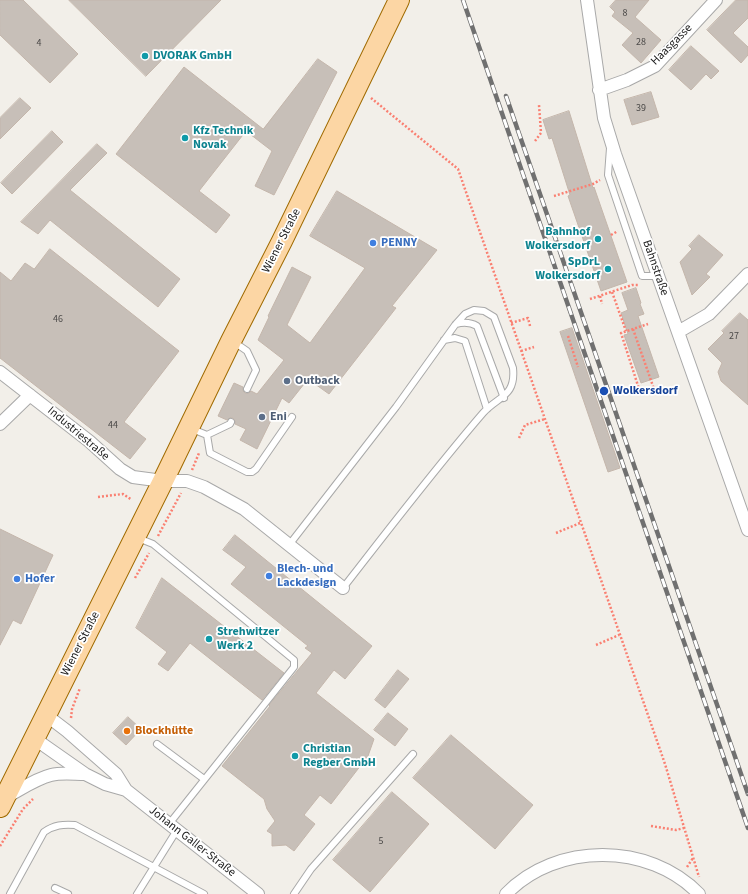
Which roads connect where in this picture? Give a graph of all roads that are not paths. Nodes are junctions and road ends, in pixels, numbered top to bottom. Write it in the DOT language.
graph roads {
  1 [pos="399,0"];
  2 [pos="587,0"];
  3 [pos="716,0"];
  4 [pos="599,90"];
  5 [pos="611,141"];
  6 [pos="641,229"];
  7 [pos="628,234"];
  8 [pos="748,274"];
  9 [pos="659,280"];
  10 [pos="455,325"];
  11 [pos="678,332"];
  12 [pos="444,340"];
  13 [pos="231,341"];
  14 [pos="0,372"];
  15 [pos="247,389"];
  16 [pos="30,395"];
  17 [pos="504,398"];
  18 [pos="487,409"];
  19 [pos="292,417"];
  20 [pos="231,422"];
  21 [pos="0,424"];
  22 [pos="188,428"];
  23 [pos="207,435"];
  24 [pos="163,482"];
  25 [pos="748,530"];
  26 [pos="135,537"];
  27 [pos="289,545"];
  28 [pos="343,588"];
  29 [pos="46,715"];
  30 [pos="35,739"];
  31 [pos="157,744"];
  32 [pos="413,754"];
  33 [pos="85,774"];
  34 [pos="204,779"];
  35 [pos="126,790"];
  36 [pos="2,802"];
  37 [pos="173,827"];
  38 [pos="153,868"];
  39 [pos="55,888"];
  40 [pos="697,892"];
  41 [pos="10,894"];
  42 [pos="68,894"];
  43 [pos="137,894"];
  44 [pos="204,894"];
  45 [pos="258,894"];
  46 [pos="294,894"];
  47 [pos="506,894"];
  1 -- 13 [label="main road, Wiener Straße"];
  2 -- 4 [label="street, Bahnstraße"];
  3 -- 4 [label="street, Haasgasse"];
  4 -- 5 [label="street, Bahnstraße"];
  5 -- 6 [label="street, Bahnstraße"];
  5 -- 7 [label="lane"];
  6 -- 7 [label="lane"];
  6 -- 9 [label="street, Bahnstraße"];
  7 -- 9 [label="lane"];
  8 -- 11 [label="street"];
  9 -- 11 [label="street, Bahnstraße"];
  10 -- 12 [label="lane"];
  10 -- 17 [label="lane"];
  10 -- 17 [label="lane"];
  11 -- 25 [label="street, Bahnstraße"];
  12 -- 18 [label="lane"];
  12 -- 27 [label="lane"];
  13 -- 15 [label="lane"];
  13 -- 22 [label="main road, Wiener Straße"];
  14 -- 16 [label="street, Industriestraße"];
  16 -- 21 [label="street"];
  16 -- 24 [label="street, Industriestraße"];
  17 -- 18 [label="lane"];
  18 -- 28 [label="lane"];
  19 -- 23 [label="lane"];
  20 -- 23 [label="lane"];
  22 -- 23 [label="lane"];
  22 -- 24 [label="main road, Wiener Straße"];
  24 -- 26 [label="main road, Wiener Straße"];
  24 -- 27 [label="street"];
  26 -- 29 [label="main road, Wiener Straße"];
  26 -- 34 [label="lane"];
  27 -- 28 [label="street"];
  29 -- 30 [label="main road, Wiener Straße"];
  29 -- 35 [label="street, Johann Galler-Straße"];
  30 -- 33 [label="street, Johann Galler-Straße"];
  30 -- 36 [label="main road, Wiener Straße"];
  31 -- 34 [label="lane"];
  32 -- 46 [label="lane"];
  33 -- 35 [label="street, Johann Galler-Straße"];
  33 -- 36 [label="street, Johann Galler-Straße"];
  34 -- 37 [label="lane"];
  35 -- 37 [label="street, Johann Galler-Straße"];
  37 -- 38 [label="lane"];
  37 -- 45 [label="street, Johann Galler-Straße"];
  38 -- 41 [label="lane"];
  38 -- 43 [label="lane"];
  38 -- 44 [label="lane"];
  39 -- 42 [label="lane"];
  40 -- 47 [label="street"];
}
